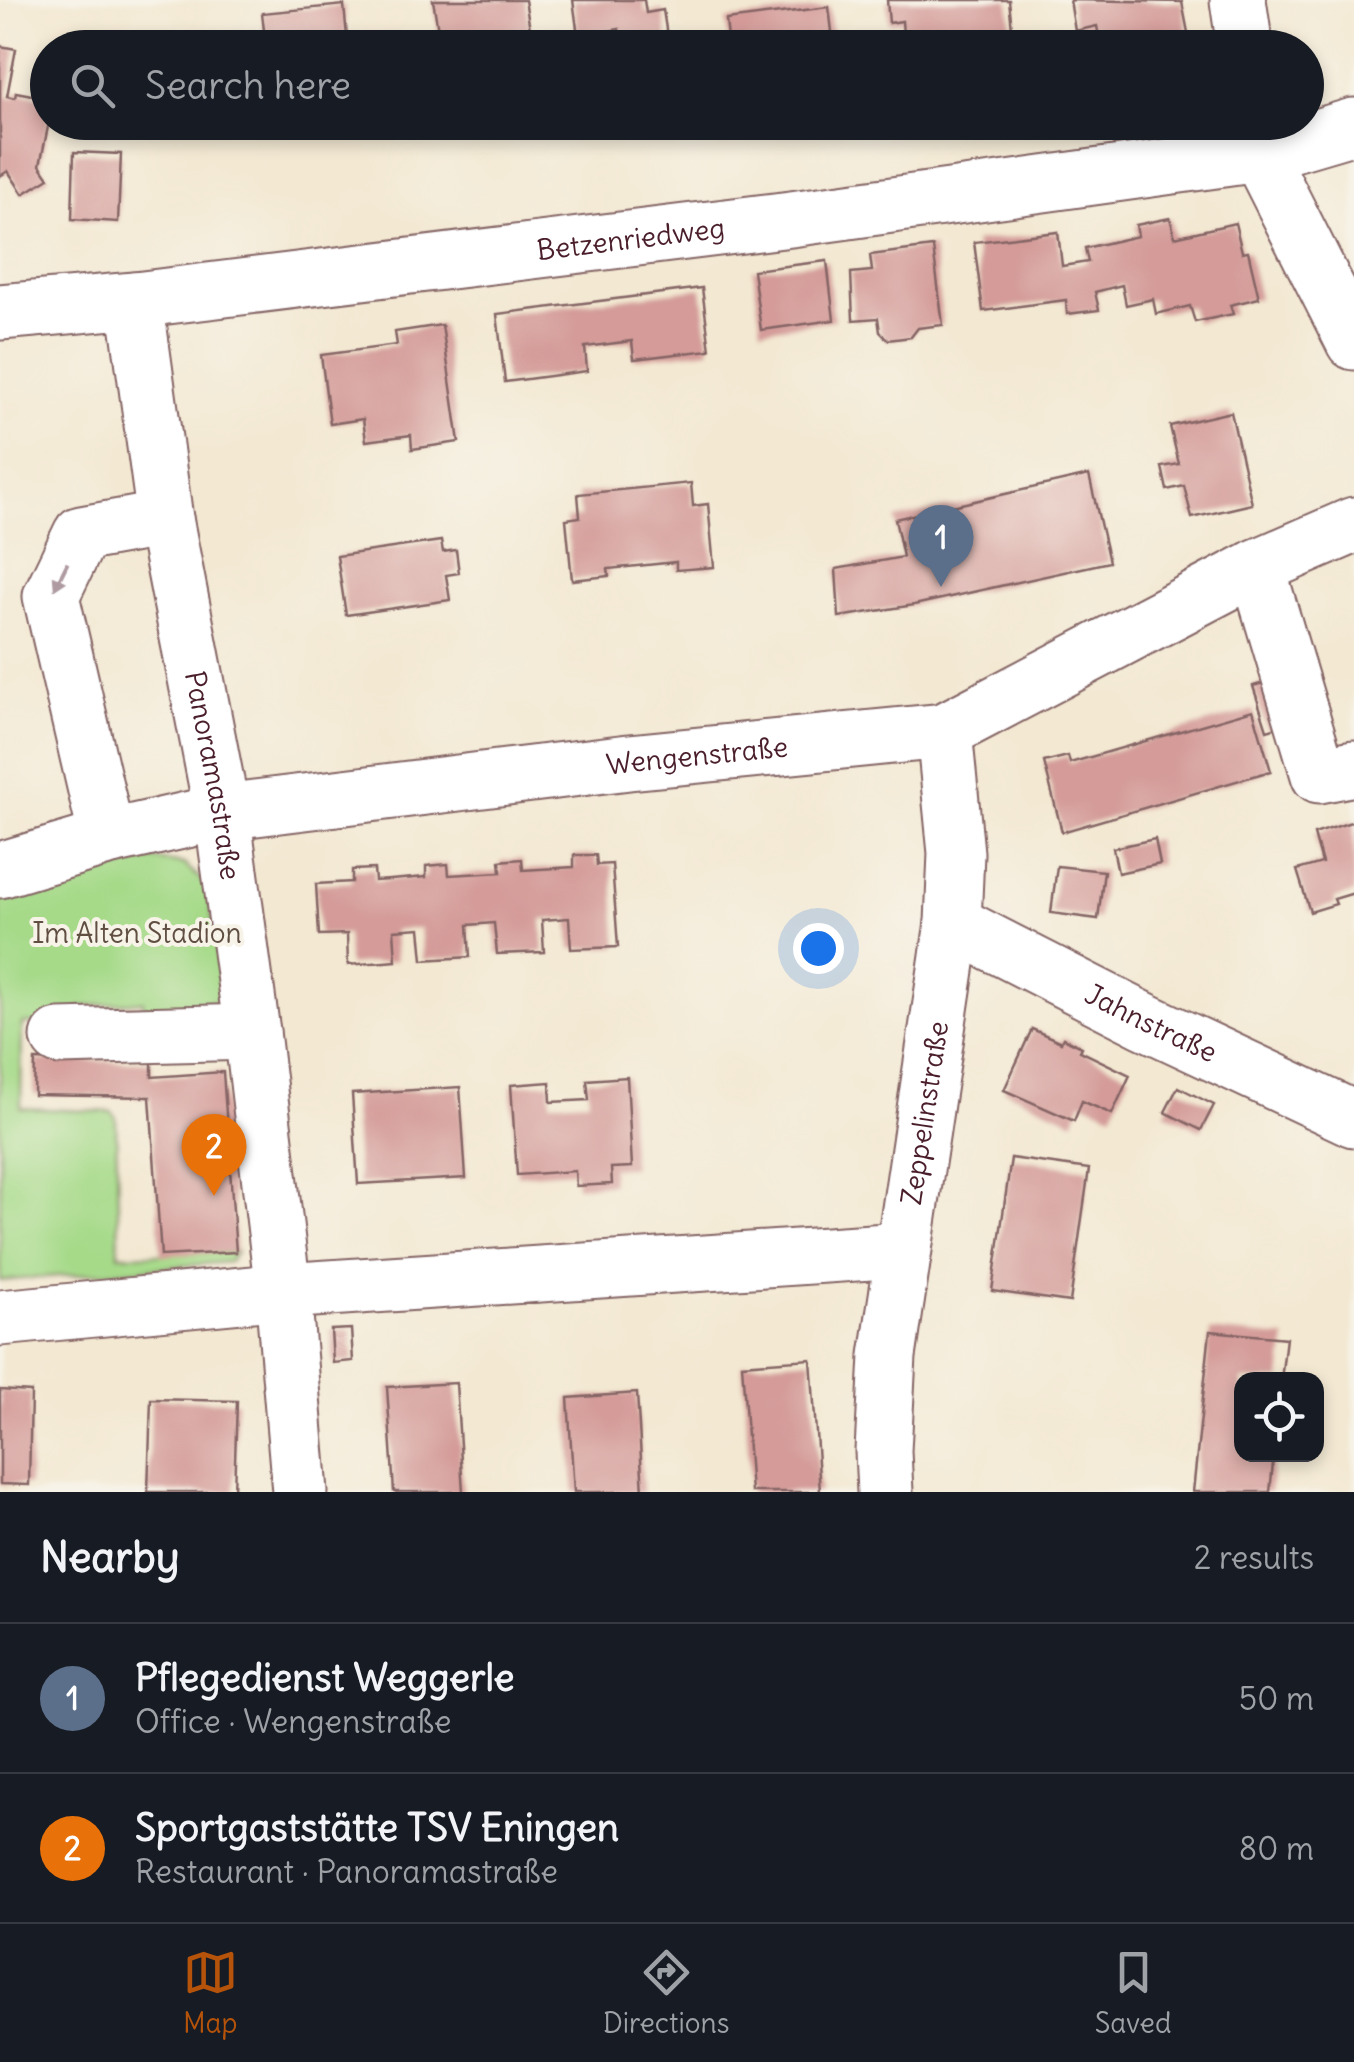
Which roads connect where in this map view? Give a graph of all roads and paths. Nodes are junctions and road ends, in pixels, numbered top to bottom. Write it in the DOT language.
graph roads {
  1 [pos="1238,0"];
  2 [pos="1242,30"];
  3 [pos="1354,126"];
  4 [pos="1324,130"];
  5 [pos="1246,140"];
  6 [pos="1258,140"];
  7 [pos="134,300"];
  8 [pos="0,312"];
  9 [pos="1354,342"];
  10 [pos="165,519"];
  11 [pos="1354,525"];
  12 [pos="1258,567"];
  13 [pos="944,731"];
  14 [pos="1354,768"];
  15 [pos="222,812"];
  16 [pos="107,838"];
  17 [pos="0,870"];
  18 [pos="953,923"];
  19 [pos="252,1032"];
  20 [pos="59,1037"];
  21 [pos="1354,1119"];
  22 [pos="902,1250"];
  23 [pos="283,1291"];
  24 [pos="0,1318"];
  25 [pos="300,1492"];
  26 [pos="886,1492"];
  1 -- 2 [label="street"];
  3 -- 4 [label="street, Betzenriedweg"];
  5 -- 7 [label="street, Betzenriedweg"];
  6 -- 9 [label="street"];
  7 -- 8 [label="street, Betzenriedweg"];
  7 -- 10 [label="street, Panoramastraße"];
  10 -- 15 [label="street, Panoramastraße"];
  10 -- 16 [label="street, one-way"];
  11 -- 12 [label="street, Wengenstraße"];
  12 -- 13 [label="street, Wengenstraße"];
  12 -- 14 [label="street"];
  13 -- 15 [label="street, Wengenstraße"];
  13 -- 18 [label="street, Zeppelinstraße"];
  15 -- 16 [label="street, Wengenstraße"];
  15 -- 19 [label="street, Panoramastraße"];
  16 -- 17 [label="street, Wengenstraße"];
  18 -- 21 [label="street, Jahnstraße"];
  18 -- 22 [label="street, Zeppelinstraße"];
  19 -- 20 [label="street"];
  19 -- 23 [label="street, Panoramastraße"];
  22 -- 23 [label="street"];
  22 -- 26 [label="street, Zeppelinstraße"];
  23 -- 24 [label="street"];
  23 -- 25 [label="street, Panoramastraße"];
}
